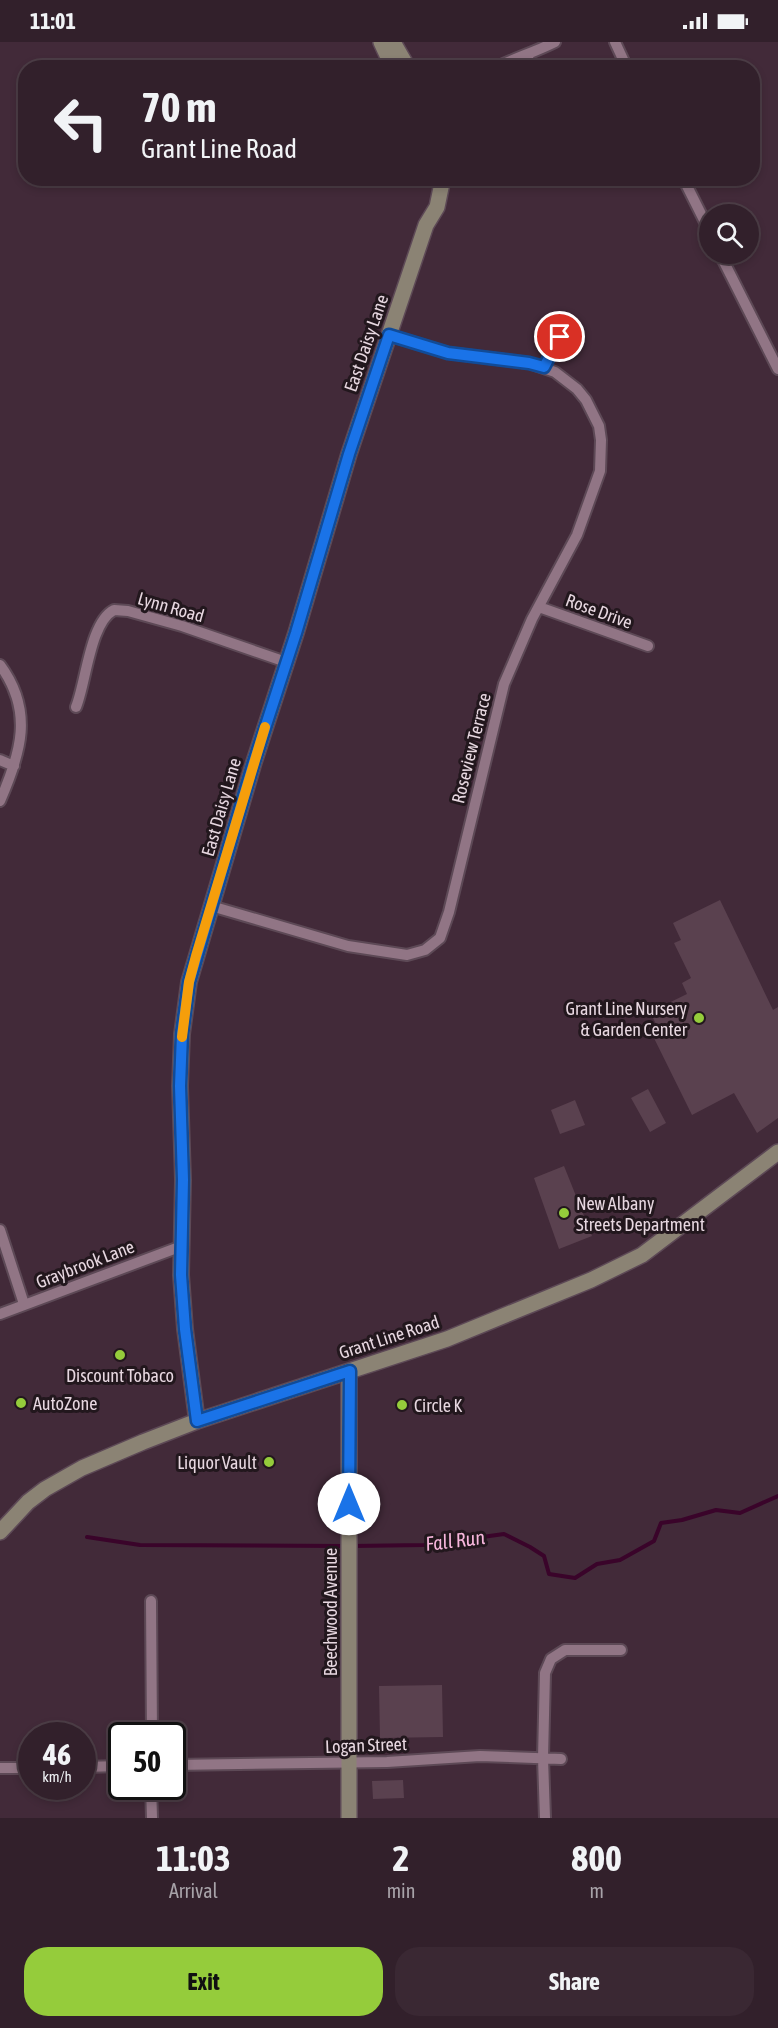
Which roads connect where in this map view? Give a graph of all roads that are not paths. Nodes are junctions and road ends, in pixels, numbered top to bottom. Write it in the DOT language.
graph roads {
  1 [pos="381,42"];
  2 [pos="393,42"];
  3 [pos="555,42"];
  4 [pos="615,42"];
  5 [pos="529,55"];
  6 [pos="389,60"];
  7 [pos="403,60"];
  8 [pos="512,60"];
  9 [pos="525,60"];
  10 [pos="623,60"];
  11 [pos="431,186"];
  12 [pos="441,186"];
  13 [pos="687,186"];
  14 [pos="699,210"];
  15 [pos="426,225"];
  16 [pos="725,264"];
  17 [pos="568,321"];
  18 [pos="389,335"];
  19 [pos="544,367"];
  20 [pos="778,369"];
  21 [pos="539,607"];
  22 [pos="648,646"];
  23 [pos="286,662"];
  24 [pos="0,665"];
  25 [pos="76,707"];
  26 [pos="0,760"];
  27 [pos="14,766"];
  28 [pos="0,801"];
  29 [pos="211,906"];
  30 [pos="778,1152"];
  31 [pos="0,1230"];
  32 [pos="182,1246"];
  33 [pos="24,1304"];
  34 [pos="0,1314"];
  35 [pos="350,1371"];
  36 [pos="197,1421"];
  37 [pos="0,1532"];
  38 [pos="151,1601"];
  39 [pos="621,1650"];
  40 [pos="153,1722"];
  41 [pos="543,1758"];
  42 [pos="561,1760"];
  43 [pos="349,1762"];
  44 [pos="186,1765"];
  45 [pos="0,1768"];
  46 [pos="18,1768"];
  47 [pos="151,1800"];
  48 [pos="152,1818"];
  49 [pos="349,1818"];
  50 [pos="545,1818"];
  1 -- 6 [label="street"];
  2 -- 7 [label="street"];
  3 -- 5 [label="street"];
  4 -- 10 [label="street"];
  5 -- 8 [label="street"];
  5 -- 9 [label="street"];
  11 -- 15 [label="street, East Daisy Lane"];
  12 -- 15 [label="street, East Daisy Lane"];
  13 -- 14 [label="street"];
  15 -- 18 [label="street, East Daisy Lane"];
  16 -- 20 [label="street"];
  17 -- 19 [label="street"];
  18 -- 19 [label="street, Roseview Terrace"];
  18 -- 23 [label="street, East Daisy Lane"];
  19 -- 21 [label="street, Roseview Terrace"];
  21 -- 22 [label="street, Rose Drive"];
  21 -- 29 [label="street, Roseview Terrace"];
  23 -- 25 [label="street, Lynn Road"];
  23 -- 29 [label="street, East Daisy Lane"];
  24 -- 27 [label="street"];
  26 -- 27 [label="street"];
  27 -- 28 [label="street"];
  29 -- 32 [label="street, East Daisy Lane"];
  30 -- 35 [label="street, Grant Line Road"];
  31 -- 33 [label="street"];
  32 -- 33 [label="street, Graybrook Lane"];
  32 -- 36 [label="street, East Daisy Lane"];
  33 -- 34 [label="street, Graybrook Lane"];
  35 -- 36 [label="street, Grant Line Road"];
  35 -- 43 [label="street, Beechwood Avenue"];
  36 -- 37 [label="street, Grant Line Road"];
  38 -- 40 [label="street"];
  39 -- 41 [label="street"];
  41 -- 42 [label="street, Logan Street"];
  41 -- 43 [label="street, Logan Street"];
  41 -- 50 [label="street"];
  43 -- 44 [label="street, Logan Street"];
  43 -- 49 [label="street, Beechwood Avenue"];
  45 -- 46 [label="street"];
  47 -- 48 [label="street"];
}
